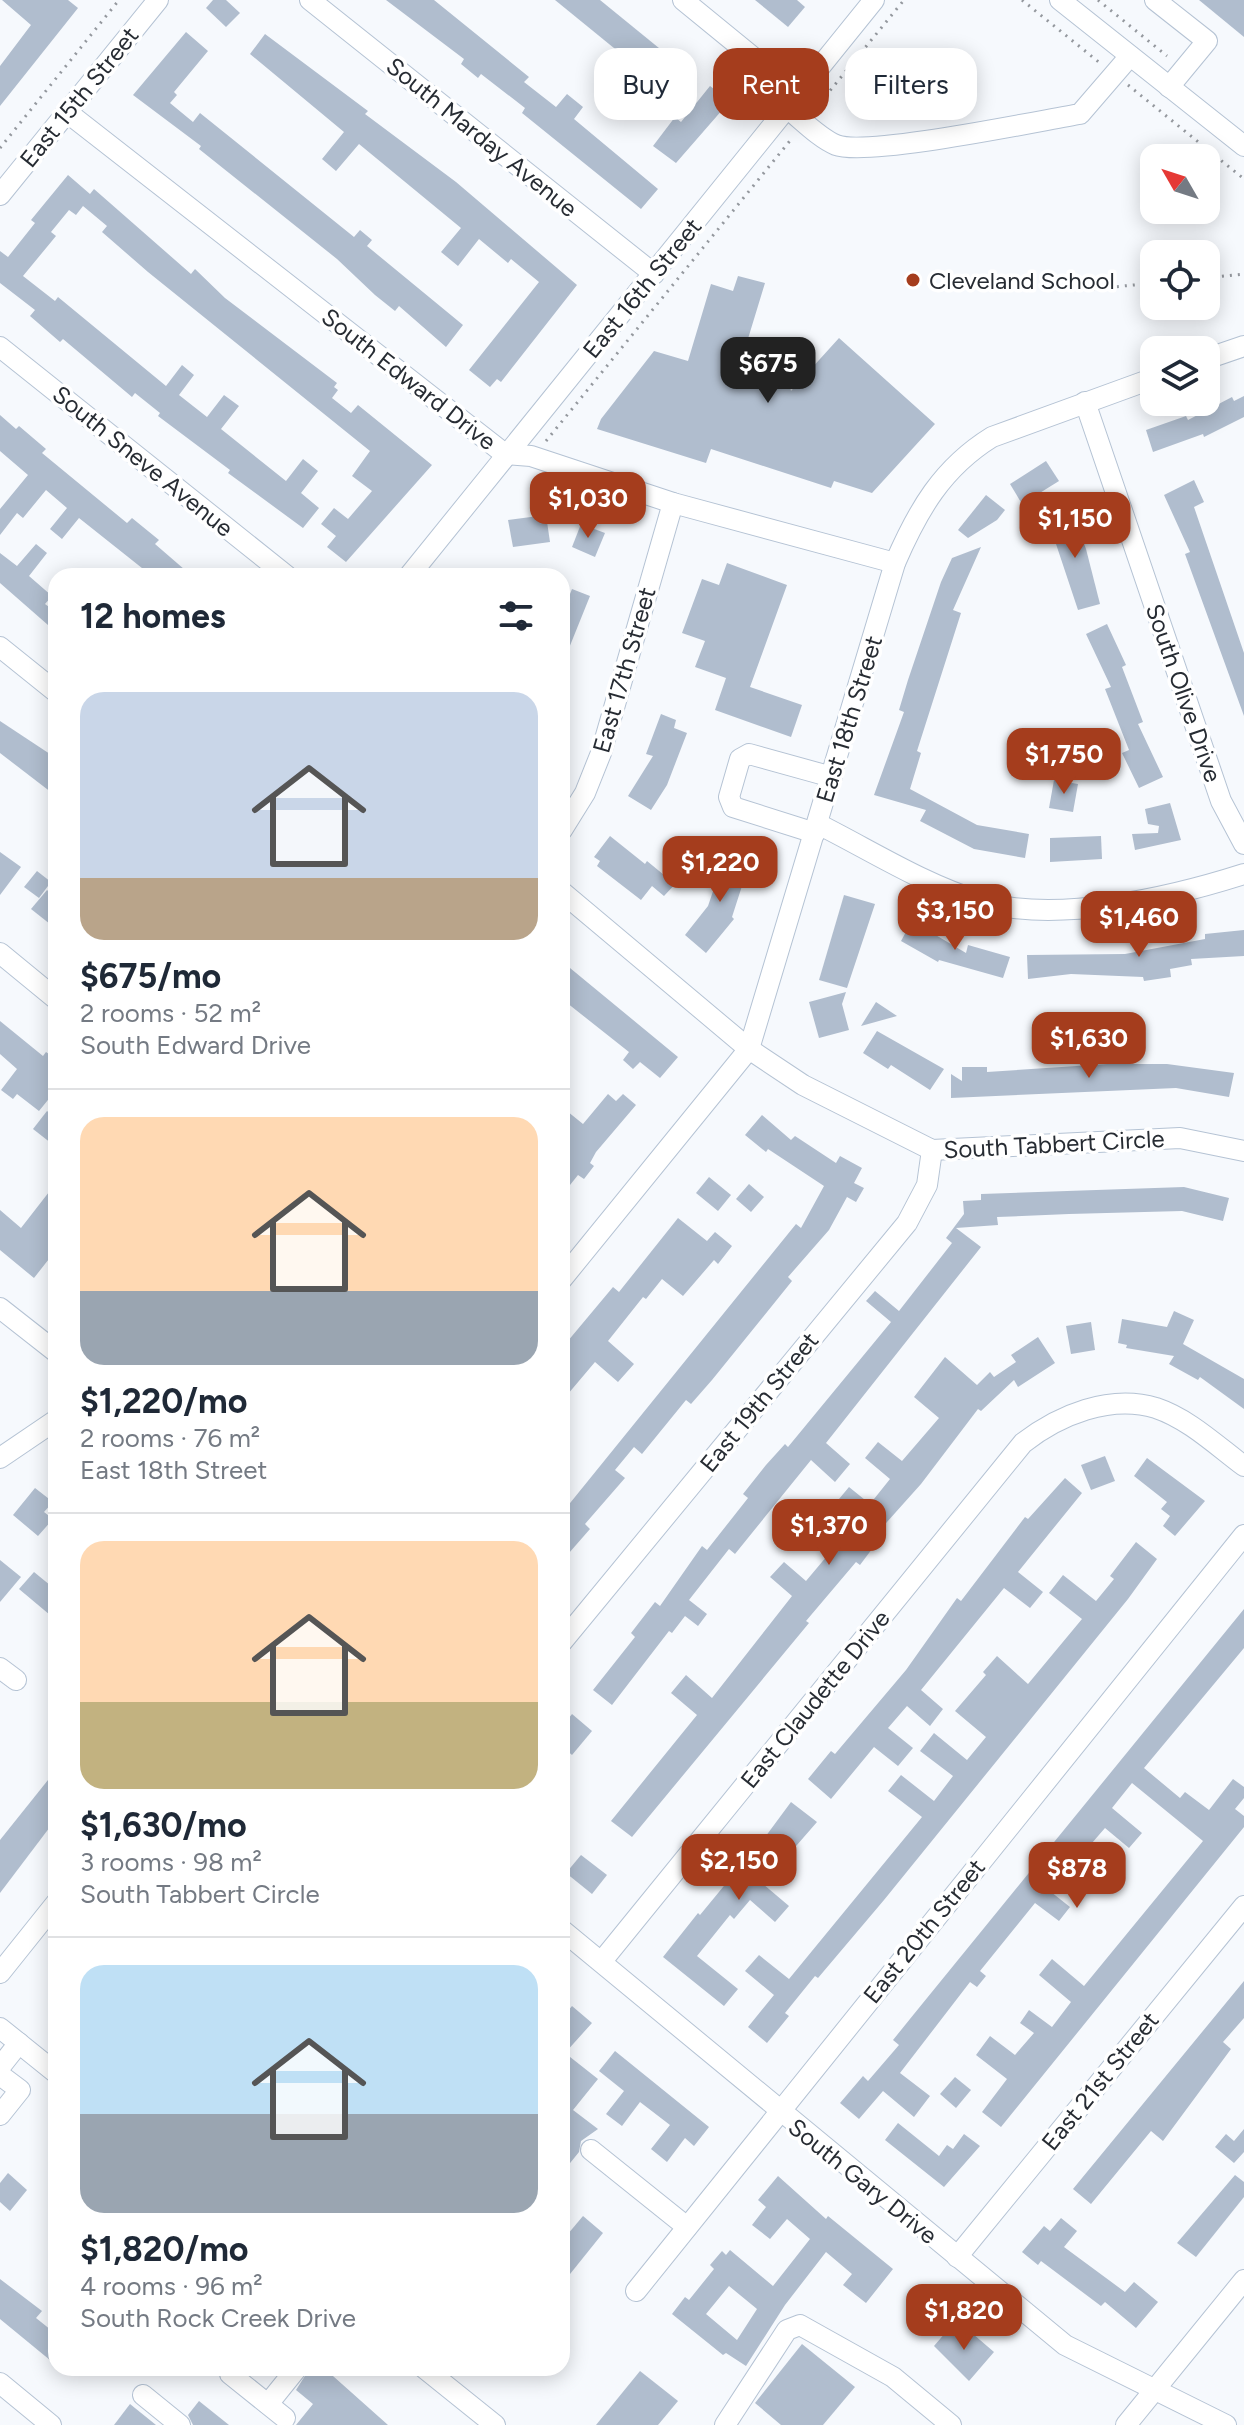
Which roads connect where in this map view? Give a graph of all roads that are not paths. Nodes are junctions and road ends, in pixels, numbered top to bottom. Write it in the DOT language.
graph roads {
  1 [pos="158,0"];
  2 [pos="310,0"];
  3 [pos="683,0"];
  4 [pos="874,0"];
  5 [pos="1060,0"];
  6 [pos="1155,0"];
  7 [pos="735,48"];
  8 [pos="829,55"];
  9 [pos="1130,56"];
  10 [pos="1169,87"];
  11 [pos="68,113"];
  12 [pos="777,120"];
  13 [pos="804,120"];
  14 [pos="1244,146"];
  15 [pos="0,195"];
  16 [pos="654,274"];
  17 [pos="1244,346"];
  18 [pos="0,347"];
  19 [pos="1220,354"];
  20 [pos="1140,383"];
  21 [pos="1085,402"];
  22 [pos="505,454"];
  23 [pos="673,503"];
  24 [pos="895,563"];
  25 [pos="277,568"];
  26 [pos="415,568"];
  27 [pos="0,647"];
  28 [pos="48,686"];
  29 [pos="832,777"];
  30 [pos="570,817"];
  31 [pos="816,829"];
  32 [pos="1244,844"];
  33 [pos="1244,874"];
  34 [pos="570,899"];
  35 [pos="0,953"];
  36 [pos="48,992"];
  37 [pos="749,1049"];
  38 [pos="932,1150"];
  39 [pos="1244,1151"];
  40 [pos="570,1269"];
  41 [pos="0,1308"];
  42 [pos="48,1346"];
  43 [pos="48,1425"];
  44 [pos="0,1458"];
  45 [pos="1244,1466"];
  46 [pos="1244,1535"];
  47 [pos="570,1632"];
  48 [pos="1244,1906"];
  49 [pos="48,1913"];
  50 [pos="570,1936"];
  51 [pos="602,1961"];
  52 [pos="0,1973"];
  53 [pos="0,2028"];
  54 [pos="19,2043"];
  55 [pos="48,2066"];
  56 [pos="0,2067"];
  57 [pos="48,2068"];
  58 [pos="0,2075"];
  59 [pos="20,2090"];
  60 [pos="778,2111"];
  61 [pos="0,2115"];
  62 [pos="591,2150"];
  63 [pos="687,2227"];
  64 [pos="957,2257"];
  65 [pos="1244,2280"];
  66 [pos="636,2291"];
  67 [pos="233,2376"];
  68 [pos="291,2376"];
  69 [pos="434,2376"];
  70 [pos="0,2383"];
  71 [pos="1156,2388"];
  72 [pos="143,2395"];
  73 [pos="268,2404"];
  74 [pos="285,2418"];
  75 [pos="51,2425"];
  76 [pos="180,2425"];
  77 [pos="495,2425"];
  78 [pos="725,2425"];
  79 [pos="951,2425"];
  80 [pos="1126,2425"];
  81 [pos="1226,2425"];
  1 -- 11 [label="street, East 15th Street"];
  2 -- 16 [label="street, South Marday Avenue"];
  3 -- 7 [label="street"];
  4 -- 8 [label="street, East 16th Street"];
  5 -- 9 [label="street"];
  6 -- 10 [label="street"];
  9 -- 10 [label="street"];
  9 -- 13 [label="street"];
  10 -- 14 [label="street"];
  11 -- 15 [label="street, East 15th Street"];
  11 -- 22 [label="street, South Edward Drive"];
  12 -- 16 [label="street, East 16th Street"];
  16 -- 22 [label="street, East 16th Street"];
  17 -- 19 [label="street"];
  18 -- 25 [label="street, South Sneve Avenue"];
  20 -- 21 [label="street, East 18th Street"];
  21 -- 24 [label="street, East 18th Street"];
  21 -- 32 [label="street, South Olive Drive"];
  22 -- 23 [label="street, South Edward Drive"];
  22 -- 26 [label="street, East 16th Street"];
  23 -- 24 [label="street, South Edward Drive"];
  23 -- 30 [label="street, East 17th Street"];
  24 -- 29 [label="street, East 18th Street"];
  27 -- 28 [label="street"];
  29 -- 31 [label="street, East 18th Street"];
  29 -- 31 [label="street"];
  31 -- 33 [label="street"];
  31 -- 37 [label="street, East 18th Street"];
  34 -- 37 [label="street, South Tabbert Circle"];
  35 -- 36 [label="street"];
  37 -- 38 [label="street, South Tabbert Circle"];
  37 -- 40 [label="street, East 18th Street"];
  38 -- 39 [label="street, South Tabbert Circle"];
  38 -- 47 [label="street, East 19th Street"];
  41 -- 42 [label="street"];
  43 -- 44 [label="street"];
  45 -- 51 [label="street, East Claudette Drive"];
  46 -- 60 [label="street, East 20th Street"];
  48 -- 64 [label="street, East 21st Street"];
  49 -- 52 [label="street"];
  50 -- 51 [label="street, South Gary Drive"];
  51 -- 60 [label="street, South Gary Drive"];
  53 -- 54 [label="street"];
  54 -- 55 [label="street"];
  54 -- 56 [label="street"];
  57 -- 59 [label="street"];
  58 -- 59 [label="street"];
  59 -- 61 [label="street"];
  60 -- 63 [label="street, East 20th Street"];
  60 -- 64 [label="street, South Gary Drive"];
  62 -- 63 [label="street"];
  63 -- 66 [label="street, East 20th Street"];
  64 -- 71 [label="street, South Gary Drive"];
  65 -- 71 [label="street"];
  67 -- 73 [label="street"];
  68 -- 73 [label="street"];
  69 -- 77 [label="street"];
  70 -- 75 [label="street"];
  71 -- 80 [label="street"];
  71 -- 81 [label="street, South Gary Drive"];
  72 -- 76 [label="street"];
  73 -- 74 [label="street"];
  78 -- 79 [label="street"];
}
